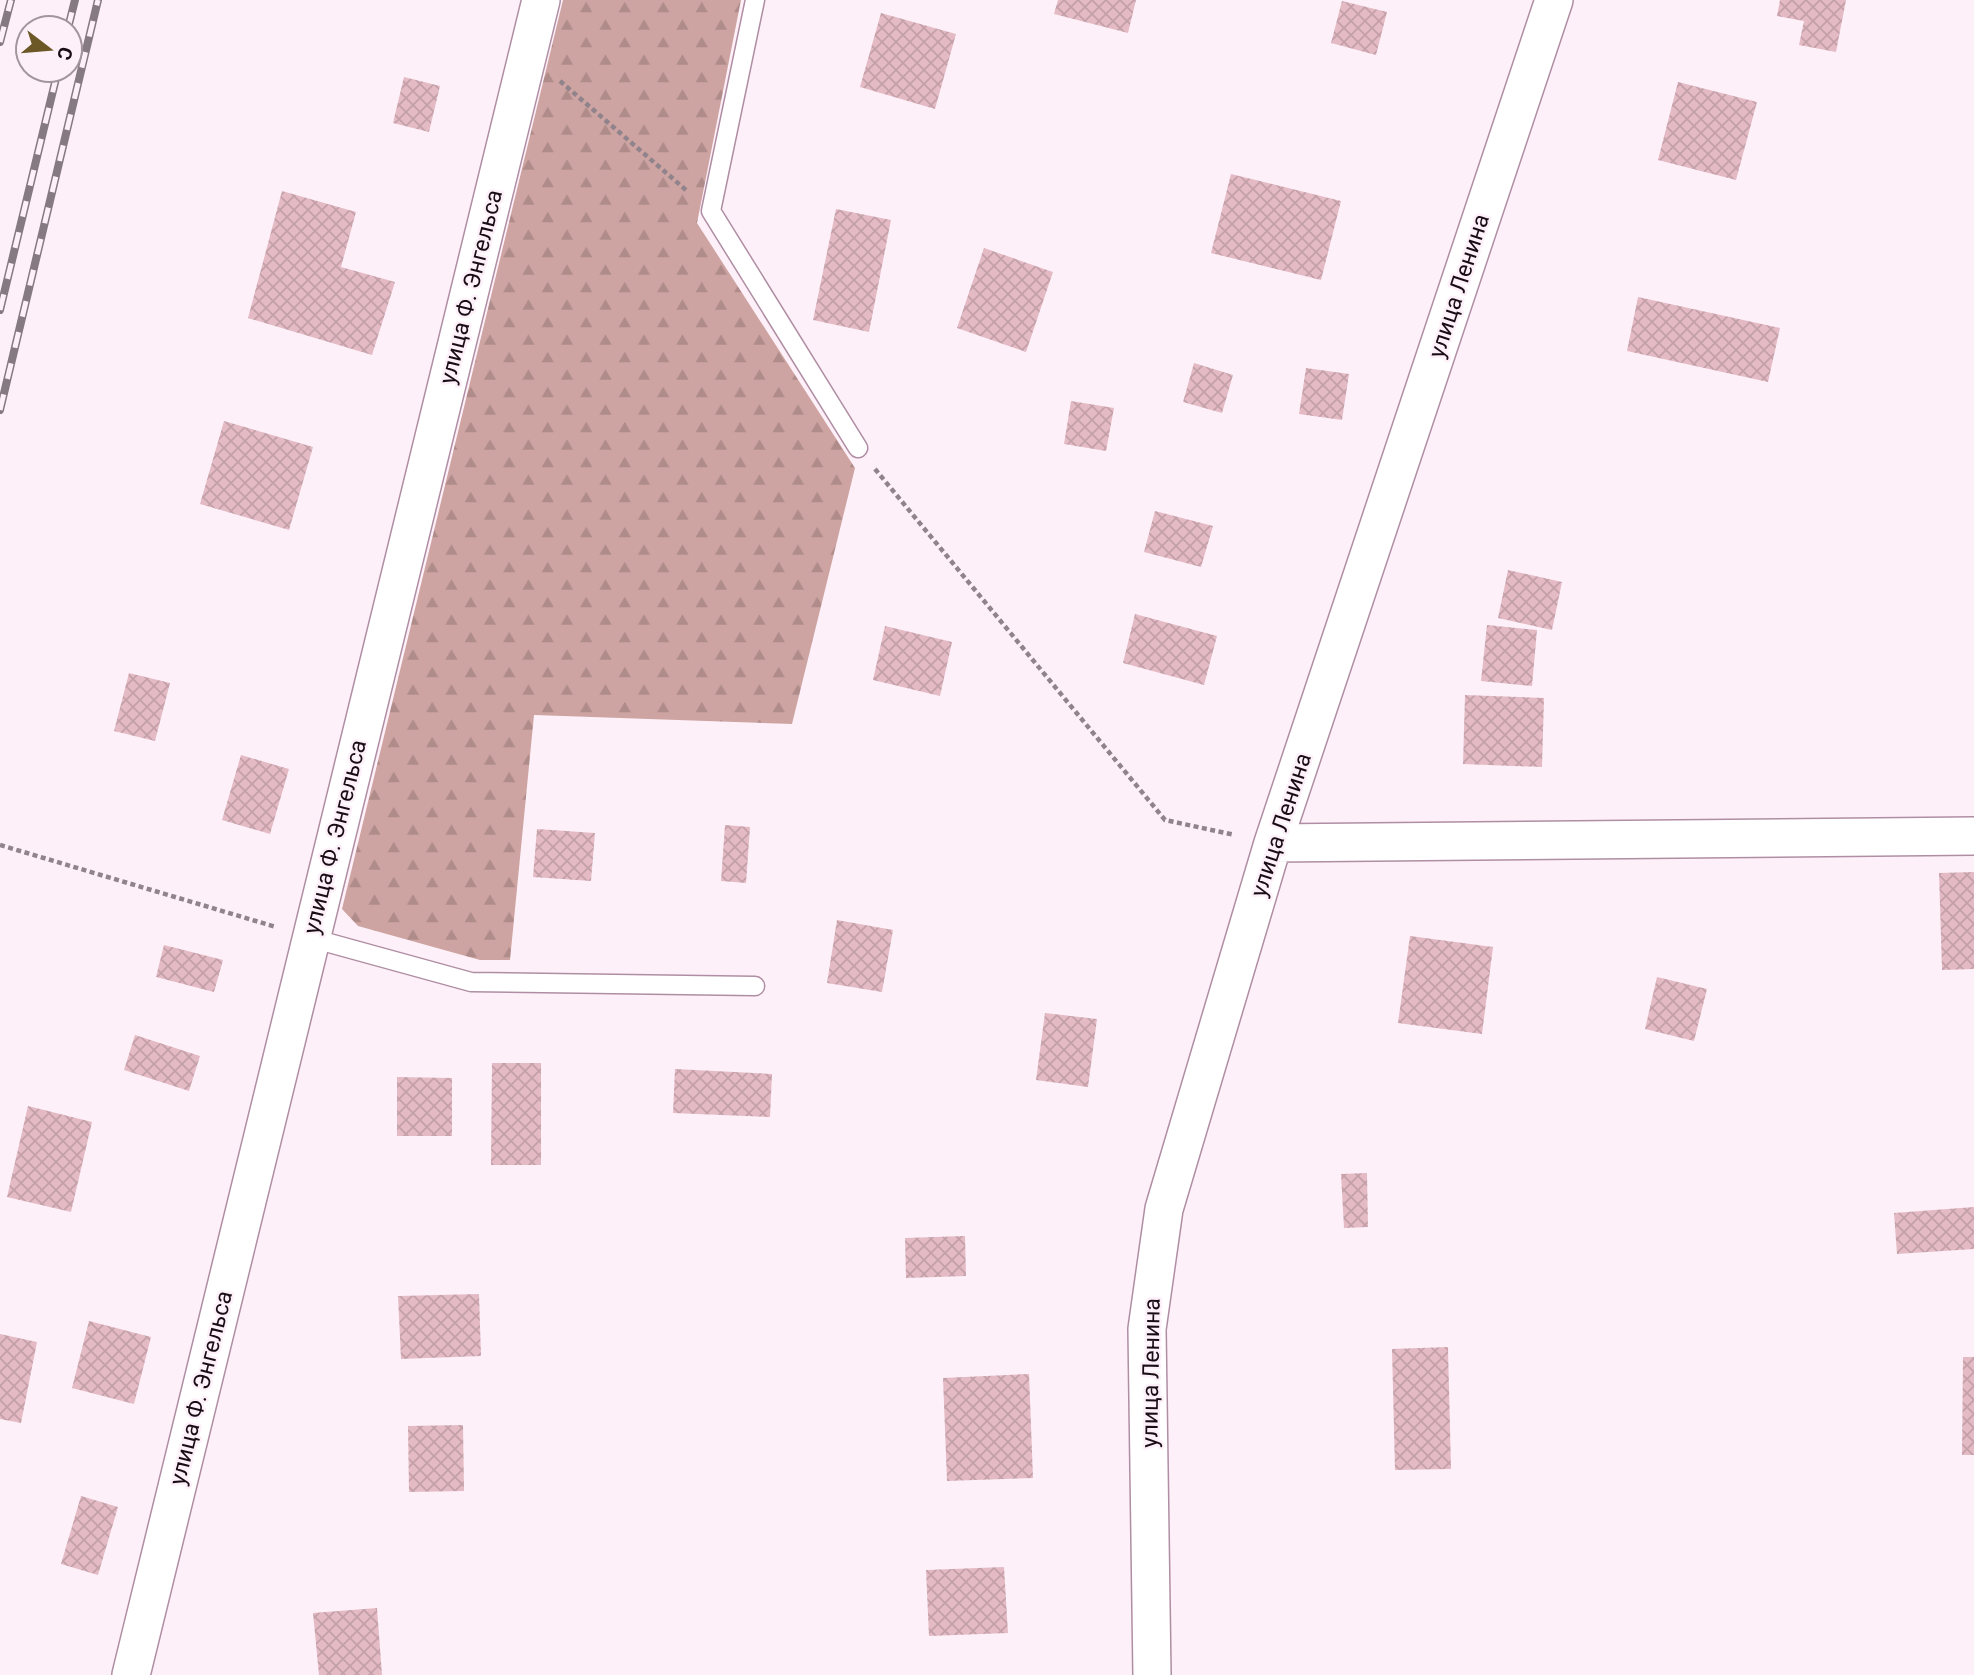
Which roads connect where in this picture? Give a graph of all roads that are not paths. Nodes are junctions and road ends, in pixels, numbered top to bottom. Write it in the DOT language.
graph roads {
  1 [pos="541,0"];
  2 [pos="755,0"];
  3 [pos="1554,0"];
  4 [pos="858,448"];
  5 [pos="1974,836"];
  6 [pos="1273,843"];
  7 [pos="311,938"];
  8 [pos="755,986"];
  9 [pos="131,1675"];
  10 [pos="1152,1675"];
  1 -- 7 [label="street, улица Ф. Энгельса"];
  2 -- 4 [label="lane"];
  3 -- 6 [label="street, улица Ленина"];
  5 -- 6 [label="street"];
  6 -- 10 [label="street, улица Ленина"];
  7 -- 8 [label="lane"];
  7 -- 9 [label="street, улица Ф. Энгельса"];
}
